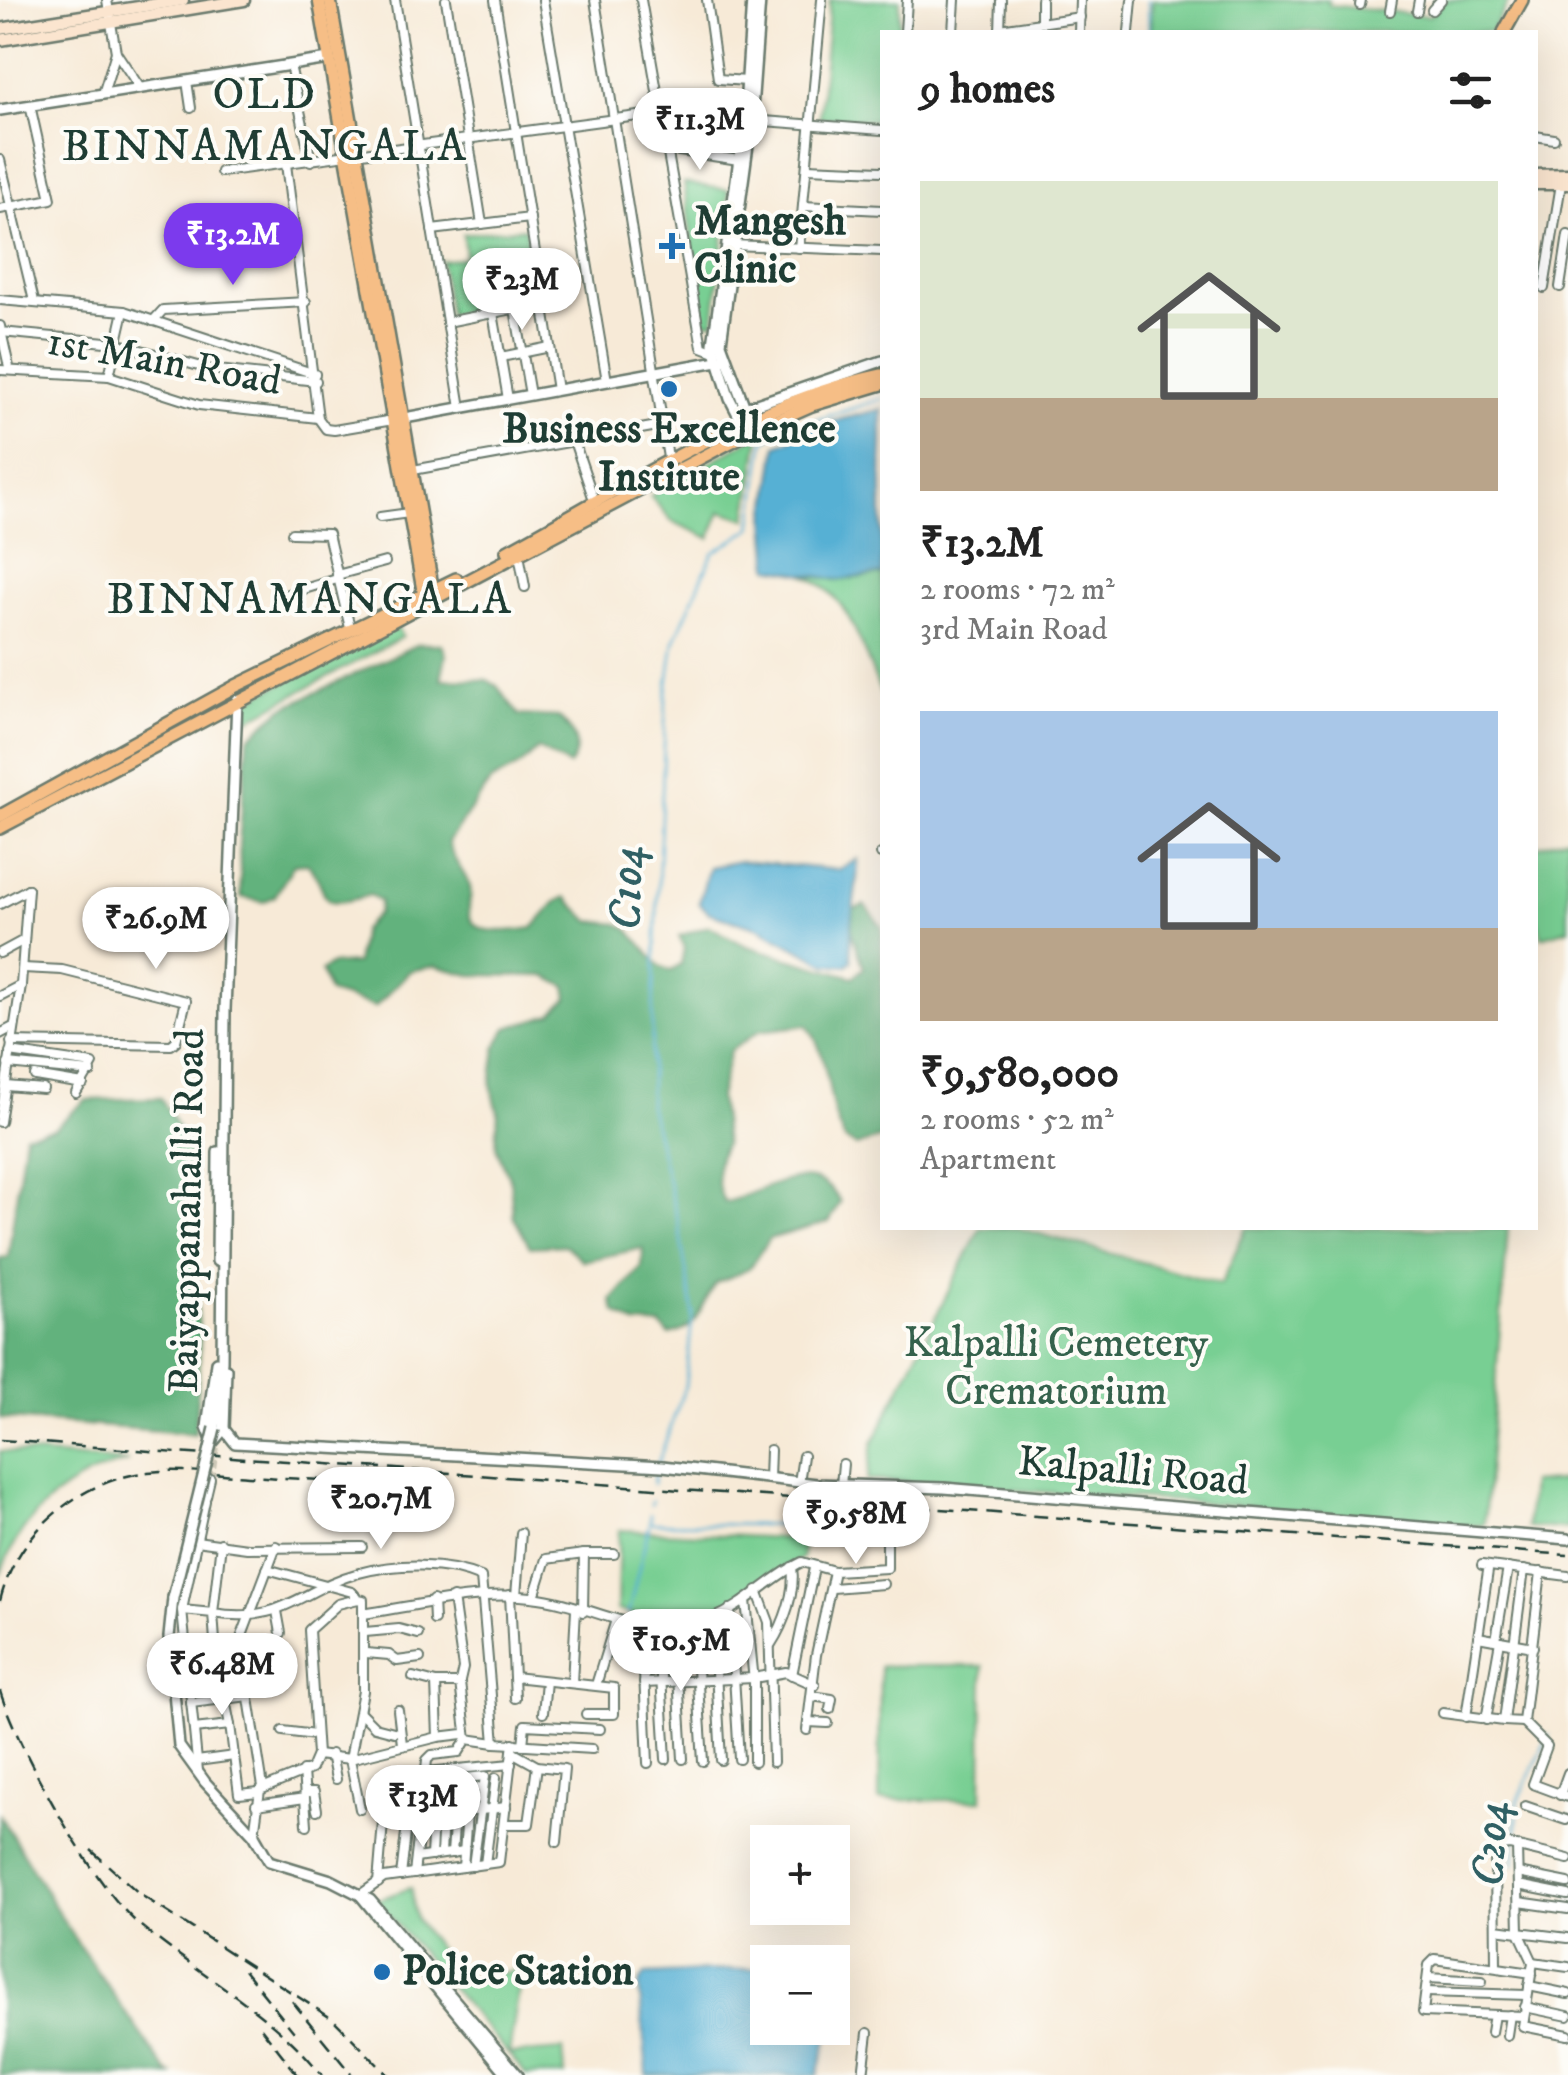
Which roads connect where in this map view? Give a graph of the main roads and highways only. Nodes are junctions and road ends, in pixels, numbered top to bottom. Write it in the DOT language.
graph roads {
  1 [pos="183,0"];
  2 [pos="244,0"];
  3 [pos="319,0"];
  4 [pos="330,0"];
  5 [pos="1514,0"];
  6 [pos="1522,0"];
  7 [pos="109,11"];
  8 [pos="0,29"];
  9 [pos="1502,30"];
  10 [pos="1502,30"];
  11 [pos="0,40"];
  12 [pos="350,155"];
  13 [pos="1538,175"];
  14 [pos="1566,180"];
  15 [pos="1538,184"];
  16 [pos="880,376"];
  17 [pos="880,385"];
  18 [pos="399,419"];
  19 [pos="748,428"];
  20 [pos="429,597"];
  21 [pos="0,816"];
  22 [pos="0,828"];
  1 -- 7 [label="main road"];
  2 -- 7 [label="main road"];
  3 -- 12 [label="main road"];
  4 -- 12 [label="main road"];
  5 -- 9 [label="main road"];
  6 -- 10 [label="main road"];
  7 -- 8 [label="main road"];
  7 -- 11 [label="main road"];
  12 -- 18 [label="main road"];
  13 -- 14 [label="main road"];
  14 -- 15 [label="main road"];
  16 -- 19 [label="main road"];
  17 -- 19 [label="main road"];
  18 -- 20 [label="main road"];
  18 -- 20 [label="main road"];
  19 -- 20 [label="main road"];
  19 -- 20 [label="main road"];
  20 -- 21 [label="main road"];
  20 -- 22 [label="main road"];
}
